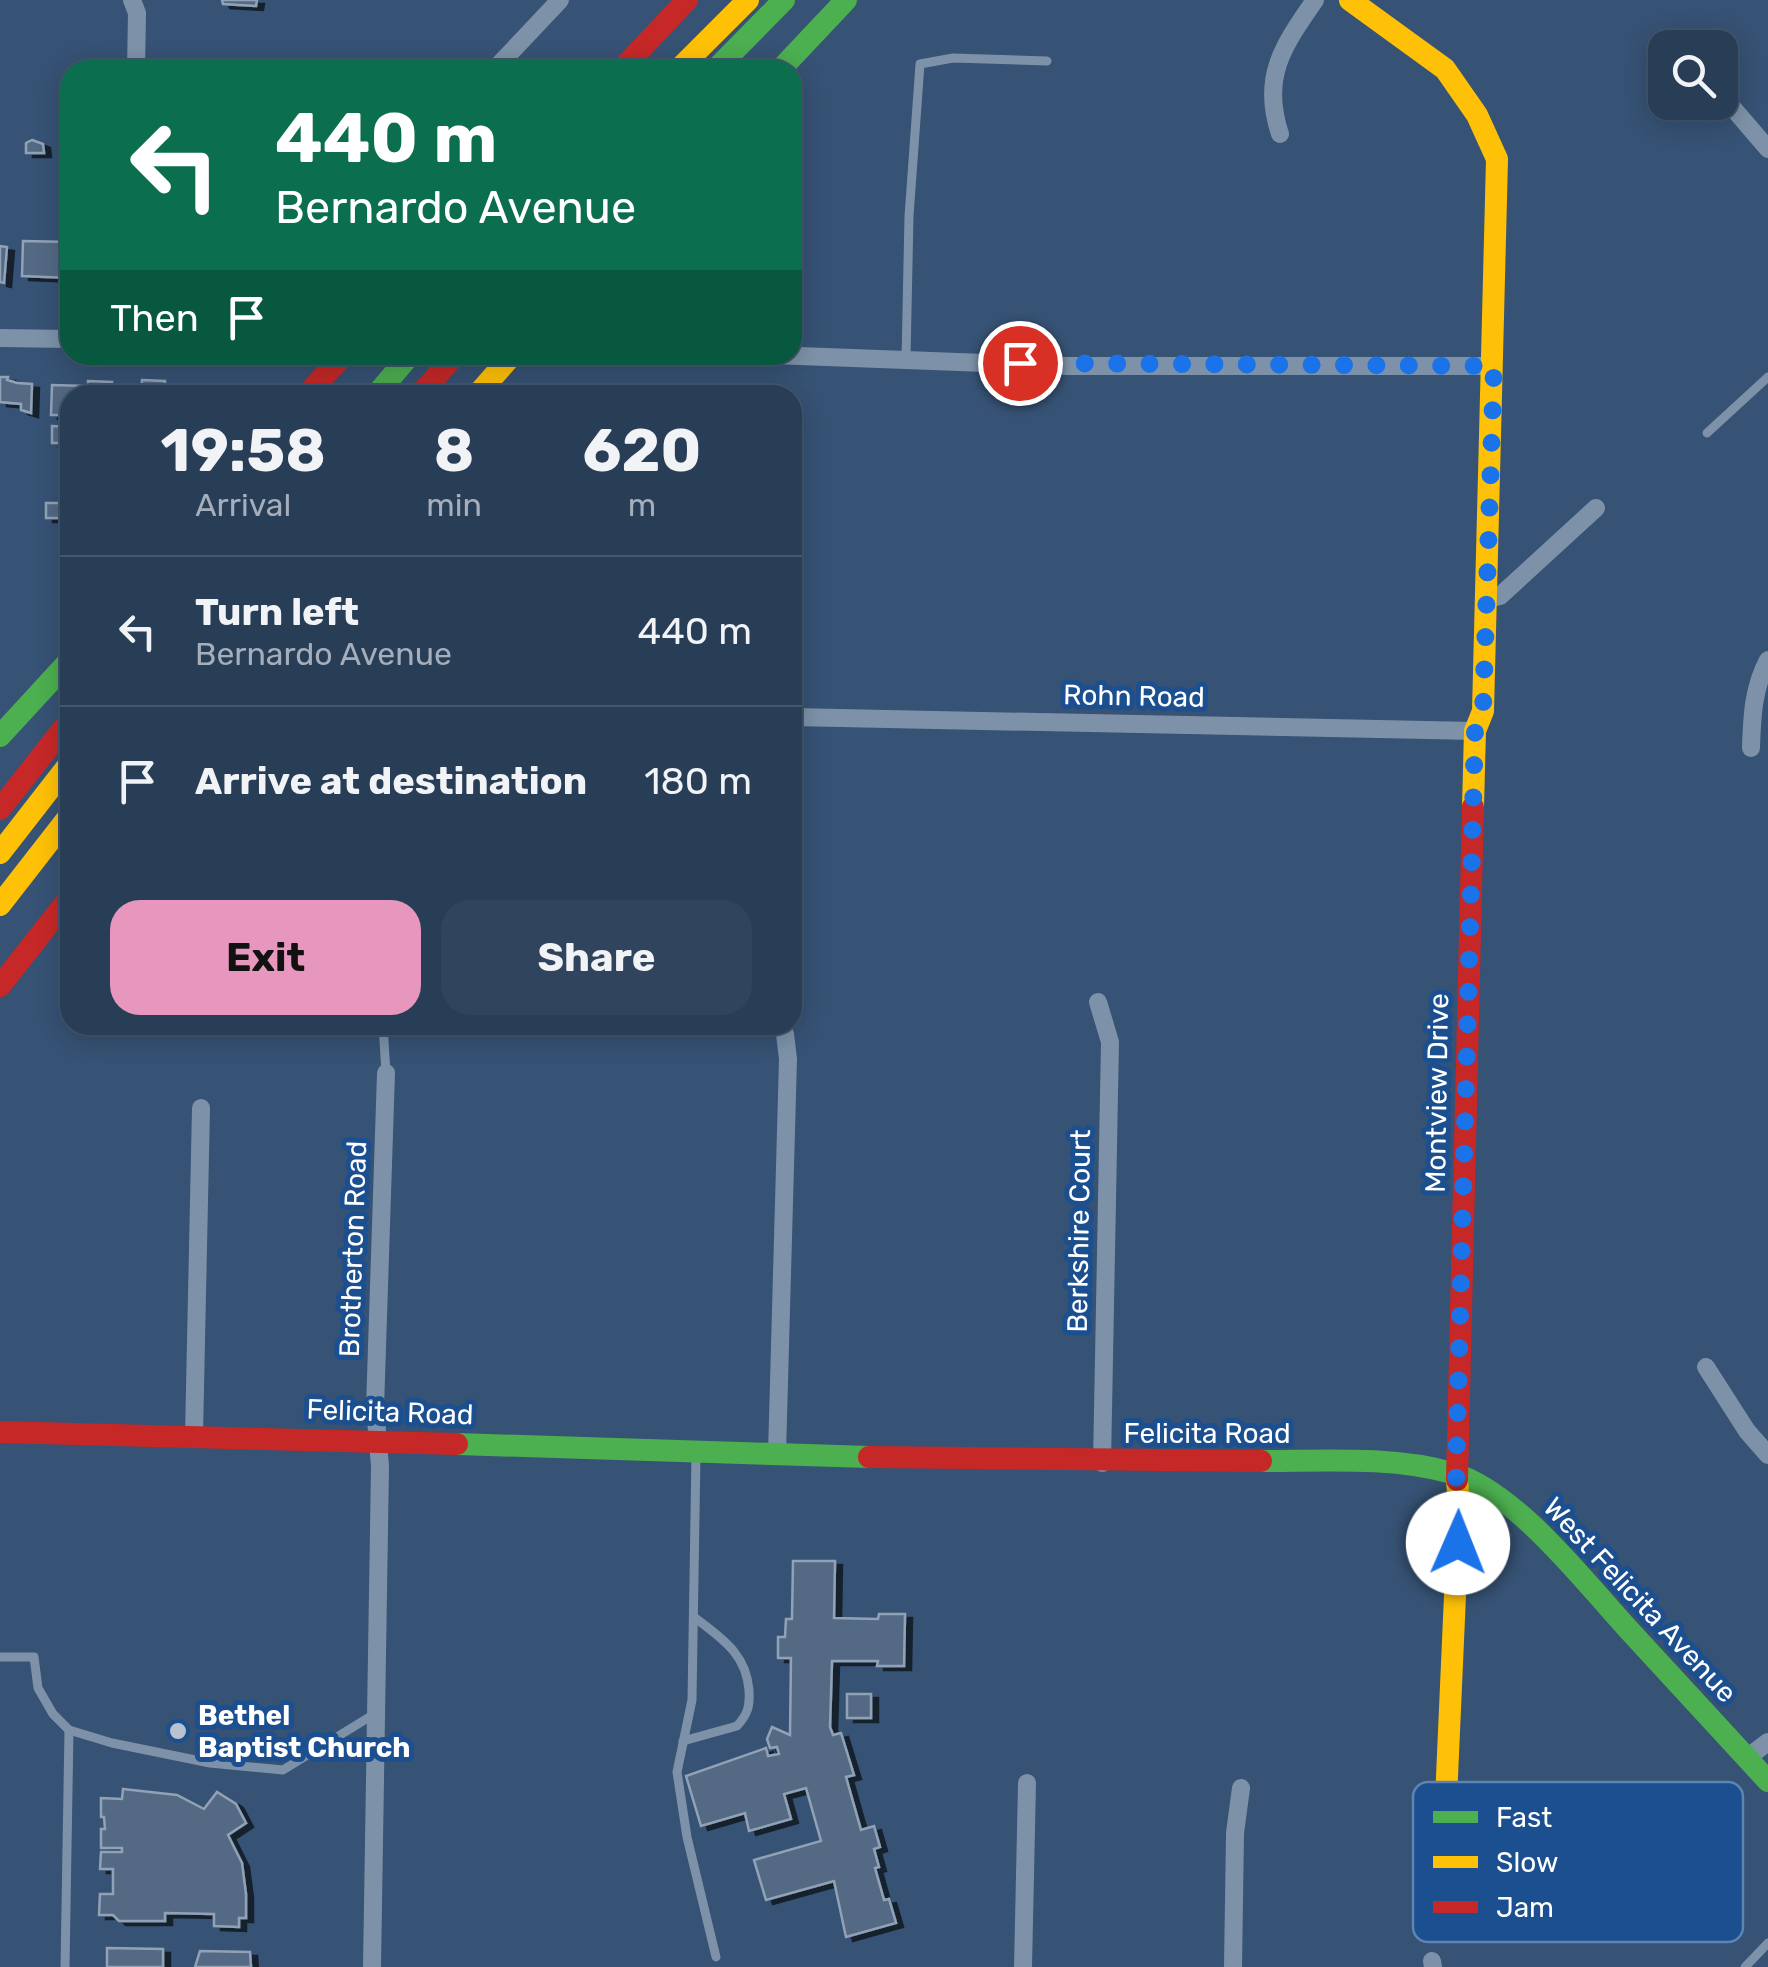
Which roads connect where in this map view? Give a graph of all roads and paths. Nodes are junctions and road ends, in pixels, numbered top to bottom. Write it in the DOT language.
graph roads {
  1 [pos="132,0"];
  2 [pos="560,0"];
  3 [pos="687,0"];
  4 [pos="748,0"];
  5 [pos="784,0"];
  6 [pos="846,0"];
  7 [pos="1315,0"];
  8 [pos="1350,0"];
  9 [pos="136,60"];
  10 [pos="503,60"];
  11 [pos="630,60"];
  12 [pos="688,60"];
  13 [pos="725,60"];
  14 [pos="789,60"];
  15 [pos="1047,62"];
  16 [pos="1738,114"];
  17 [pos="1280,134"];
  18 [pos="1768,148"];
  19 [pos="0,338"];
  20 [pos="60,339"];
  21 [pos="802,356"];
  22 [pos="906,359"];
  23 [pos="334,365"];
  24 [pos="353,365"];
  25 [pos="402,365"];
  26 [pos="446,365"];
  27 [pos="503,365"];
  28 [pos="1494,366"];
  29 [pos="1768,377"];
  30 [pos="316,385"];
  31 [pos="337,385"];
  32 [pos="384,385"];
  33 [pos="429,385"];
  34 [pos="486,385"];
  35 [pos="1707,433"];
  36 [pos="1596,508"];
  37 [pos="1487,598"];
  38 [pos="1768,660"];
  39 [pos="60,671"];
  40 [pos="802,717"];
  41 [pos="1475,731"];
  42 [pos="60,733"];
  43 [pos="0,736"];
  44 [pos="1751,748"];
  45 [pos="60,776"];
  46 [pos="0,809"];
  47 [pos="60,828"];
  48 [pos="0,853"];
  49 [pos="0,906"];
  50 [pos="60,910"];
  51 [pos="0,986"];
  52 [pos="1098,1002"];
  53 [pos="384,1035"];
  54 [pos="785,1035"];
  55 [pos="386,1073"];
  56 [pos="202,1108"];
  57 [pos="1706,1366"];
  58 [pos="0,1432"];
  59 [pos="194,1435"];
  60 [pos="378,1442"];
  61 [pos="696,1451"];
  62 [pos="777,1454"];
  63 [pos="1768,1456"];
  64 [pos="1102,1463"];
  65 [pos="1456,1474"];
  66 [pos="694,1618"];
  67 [pos="0,1656"];
  68 [pos="376,1713"];
  69 [pos="69,1730"];
  70 [pos="683,1741"];
  71 [pos="1768,1742"];
  72 [pos="1747,1758"];
  73 [pos="1768,1781"];
  74 [pos="1447,1782"];
  75 [pos="1027,1783"];
  76 [pos="1241,1788"];
  77 [pos="1768,1943"];
  78 [pos="716,1957"];
  79 [pos="65,1967"];
  80 [pos="372,1967"];
  81 [pos="1023,1967"];
  82 [pos="1233,1967"];
  83 [pos="1745,1967"];
  1 -- 9 [label="street"];
  2 -- 10 [label="street"];
  3 -- 11 [label="main road"];
  4 -- 12 [label="main road"];
  5 -- 13 [label="main road"];
  6 -- 14 [label="main road"];
  7 -- 17 [label="street"];
  8 -- 28 [label="main road, Montview Drive"];
  15 -- 22 [label="lane"];
  16 -- 18 [label="street"];
  19 -- 20 [label="street"];
  21 -- 22 [label="street"];
  22 -- 28 [label="street"];
  23 -- 30 [label="main road"];
  24 -- 31 [label="main road"];
  25 -- 32 [label="main road"];
  26 -- 33 [label="main road"];
  27 -- 34 [label="main road"];
  28 -- 37 [label="main road, Montview Drive"];
  29 -- 35 [label="lane"];
  36 -- 37 [label="street"];
  37 -- 41 [label="main road, Montview Drive"];
  38 -- 44 [label="street"];
  39 -- 43 [label="main road"];
  40 -- 41 [label="street, Rohn Road"];
  41 -- 65 [label="main road, Montview Drive"];
  42 -- 46 [label="main road"];
  45 -- 48 [label="main road"];
  47 -- 49 [label="main road"];
  50 -- 51 [label="main road"];
  52 -- 64 [label="street, Berkshire Court"];
  53 -- 55 [label="lane"];
  54 -- 62 [label="street"];
  55 -- 60 [label="street, Brotherton Road"];
  56 -- 59 [label="street"];
  57 -- 63 [label="street"];
  58 -- 59 [label="main road, Felicita Road"];
  59 -- 60 [label="main road, Felicita Road"];
  60 -- 61 [label="main road, Felicita Road"];
  60 -- 68 [label="street, Brotherton Road"];
  61 -- 62 [label="main road, Felicita Road"];
  61 -- 66 [label="lane"];
  62 -- 64 [label="main road, Felicita Road"];
  64 -- 65 [label="main road, Felicita Road"];
  65 -- 72 [label="main road, West Felicita Avenue"];
  65 -- 74 [label="main road, Montview Drive"];
  66 -- 70 [label="lane"];
  66 -- 70 [label="lane"];
  67 -- 69 [label="lane"];
  68 -- 69 [label="lane"];
  68 -- 80 [label="street, Brotherton Road"];
  69 -- 79 [label="lane"];
  70 -- 78 [label="lane"];
  71 -- 72 [label="street"];
  72 -- 73 [label="main road, West Felicita Avenue"];
  75 -- 81 [label="street"];
  76 -- 82 [label="street"];
  77 -- 83 [label="lane"];
}
